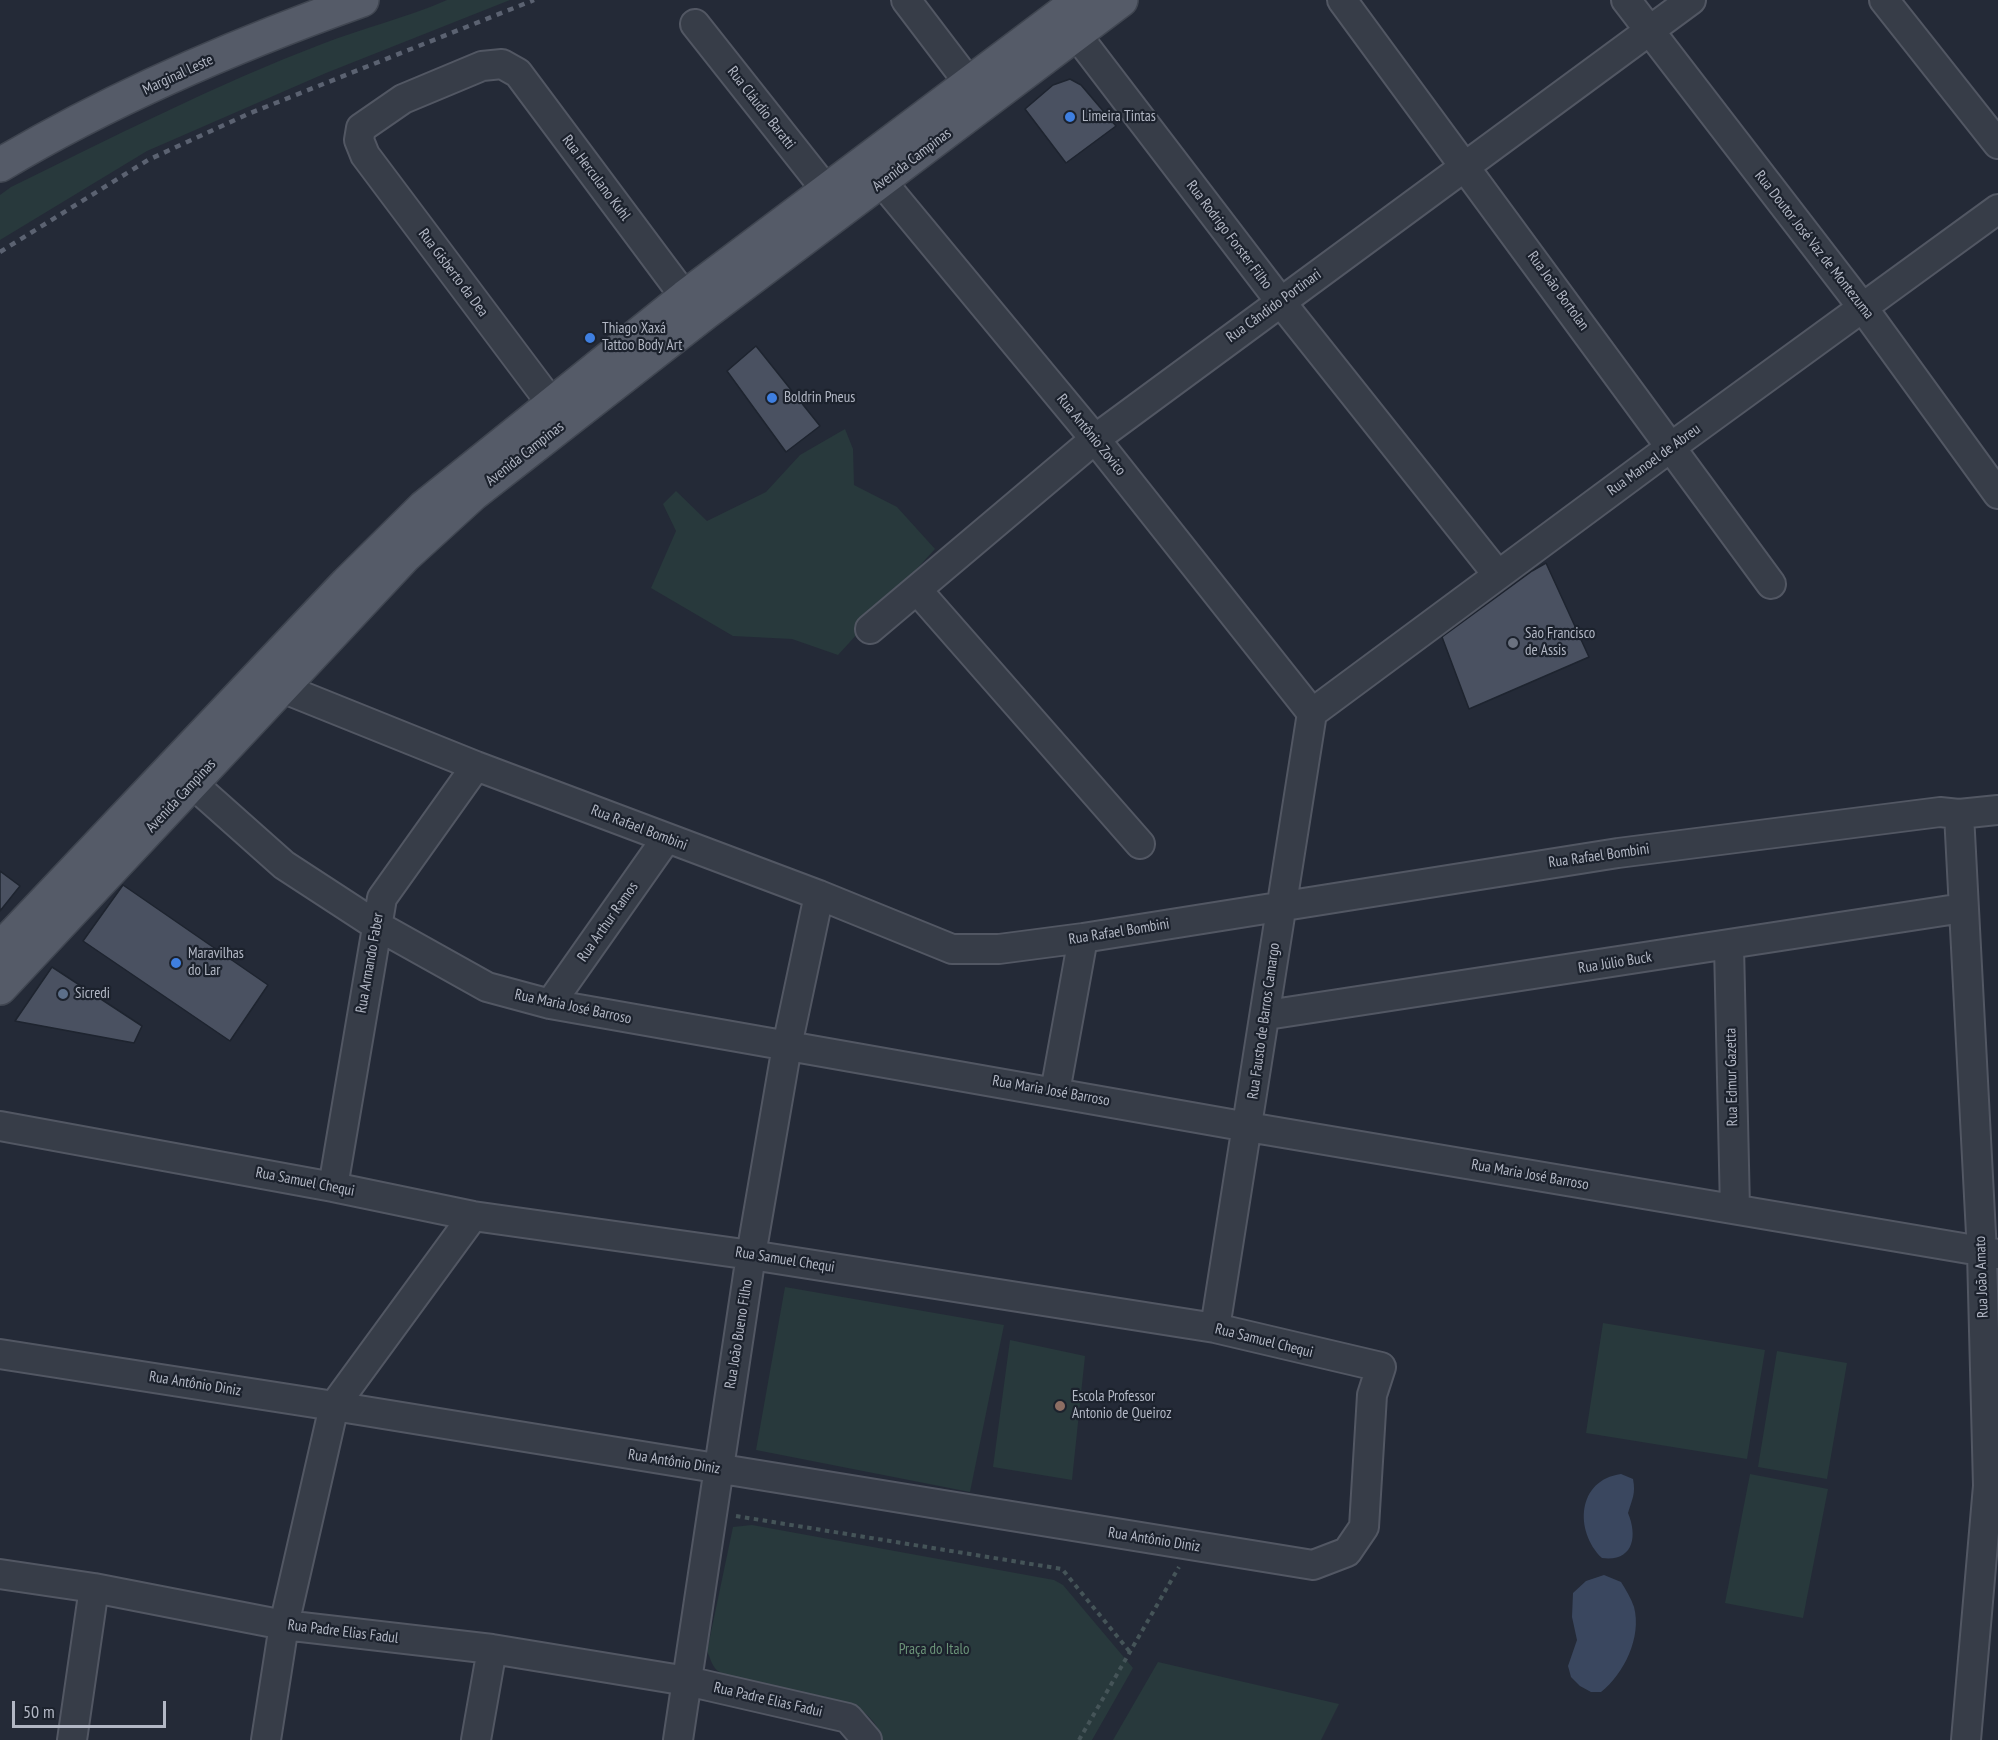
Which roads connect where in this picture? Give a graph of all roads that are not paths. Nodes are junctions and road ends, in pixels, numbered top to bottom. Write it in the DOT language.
graph roads {
  1 [pos="362,0"];
  2 [pos="906,0"];
  3 [pos="1080,0"];
  4 [pos="1121,0"];
  5 [pos="1342,0"];
  6 [pos="1626,0"];
  7 [pos="1691,0"];
  8 [pos="1884,0"];
  9 [pos="695,24"];
  10 [pos="1649,31"];
  11 [pos="1076,34"];
  12 [pos="969,83"];
  13 [pos="359,140"];
  14 [pos="1998,144"];
  15 [pos="0,165"];
  16 [pos="1467,166"];
  17 [pos="873,172"];
  18 [pos="827,191"];
  19 [pos="1998,209"];
  20 [pos="686,297"];
  21 [pos="1280,301"];
  22 [pos="1863,308"];
  23 [pos="551,403"];
  24 [pos="1095,439"];
  25 [pos="1671,447"];
  26 [pos="1998,494"];
  27 [pos="1498,575"];
  28 [pos="1771,585"];
  29 [pos="918,591"];
  30 [pos="870,629"];
  31 [pos="282,688"];
  32 [pos="1312,713"];
  33 [pos="476,766"];
  34 [pos="182,775"];
  35 [pos="1998,810"];
  36 [pos="1959,814"];
  37 [pos="666,839"];
  38 [pos="1140,844"];
  39 [pos="819,895"];
  40 [pos="1280,907"];
  41 [pos="1962,909"];
  42 [pos="376,925"];
  43 [pos="1083,938"];
  44 [pos="1729,945"];
  45 [pos="0,948"];
  46 [pos="0,987"];
  47 [pos="550,1004"];
  48 [pos="1267,1015"];
  49 [pos="787,1046"];
  50 [pos="1055,1092"];
  51 [pos="0,1126"];
  52 [pos="1248,1127"];
  53 [pos="333,1187"];
  54 [pos="1735,1209"];
  55 [pos="473,1216"];
  56 [pos="1990,1254"];
  57 [pos="751,1255"];
  58 [pos="1215,1328"];
  59 [pos="0,1354"];
  60 [pos="334,1406"];
  61 [pos="718,1470"];
  62 [pos="1347,1552"];
  63 [pos="0,1574"];
  64 [pos="94,1588"];
  65 [pos="284,1625"];
  66 [pos="492,1649"];
  67 [pos="687,1681"];
  68 [pos="72,1740"];
  69 [pos="266,1740"];
  70 [pos="476,1740"];
  71 [pos="678,1740"];
  72 [pos="867,1740"];
  73 [pos="1966,1740"];
  1 -- 15 [label="main road, Marginal Leste"];
  2 -- 12 [label="street"];
  3 -- 12 [label="main road, Avenida Campinas"];
  4 -- 11 [label="main road, Avenida Campinas"];
  5 -- 16 [label="street, Rua João Bortolan"];
  6 -- 10 [label="street, Rua Doutor José Vaz de Montezuma"];
  7 -- 10 [label="street, Rua Cândido Portinari"];
  8 -- 14 [label="street"];
  9 -- 18 [label="street, Rua Cláudio Baratti"];
  10 -- 16 [label="street, Rua Cândido Portinari"];
  10 -- 22 [label="street, Rua Doutor José Vaz de Montezuma"];
  11 -- 17 [label="main road, Avenida Campinas"];
  11 -- 21 [label="street, Rua Rodrigo Forster Filho"];
  12 -- 17 [label="main road, Avenida Campinas"];
  13 -- 20 [label="street, Rua Herculano Kuhl"];
  13 -- 23 [label="street, Rua Gisberto da Dea"];
  16 -- 21 [label="street, Rua Cândido Portinari"];
  16 -- 25 [label="street, Rua João Bortolan"];
  17 -- 18 [label="main road, Avenida Campinas"];
  17 -- 24 [label="street, Rua Antônio Zovico"];
  17 -- 31 [label="main road, Avenida Campinas"];
  18 -- 20 [label="main road, Avenida Campinas"];
  19 -- 22 [label="street, Rua Manoel de Abreu"];
  20 -- 23 [label="main road, Avenida Campinas"];
  21 -- 24 [label="street, Rua Cândido Portinari"];
  21 -- 27 [label="street, Rua Rodrigo Forster Filho"];
  22 -- 25 [label="street, Rua Manoel de Abreu"];
  22 -- 26 [label="street, Rua Doutor José Vaz de Montezuma"];
  23 -- 34 [label="main road, Avenida Campinas"];
  24 -- 29 [label="street, Rua Cândido Portinari"];
  24 -- 32 [label="street, Rua Antônio Zovico"];
  25 -- 27 [label="street, Rua Manoel de Abreu"];
  25 -- 28 [label="street, Rua João Bortolan"];
  27 -- 32 [label="street, Rua Manoel de Abreu"];
  29 -- 30 [label="street, Rua Cândido Portinari"];
  29 -- 38 [label="street"];
  31 -- 33 [label="street, Rua Rafael Bombini"];
  31 -- 34 [label="main road, Avenida Campinas"];
  32 -- 40 [label="street, Rua Fausto de Barros Camargo"];
  33 -- 37 [label="street, Rua Rafael Bombini"];
  33 -- 42 [label="street, Rua Armando Faber"];
  34 -- 42 [label="street, Rua Maria José Barroso"];
  34 -- 45 [label="main road, Avenida Campinas"];
  34 -- 46 [label="main road, Avenida Campinas"];
  35 -- 36 [label="street, Rua Rafael Bombini"];
  36 -- 40 [label="street, Rua Rafael Bombini"];
  36 -- 41 [label="street, Rua João Amato"];
  37 -- 39 [label="street, Rua Rafael Bombini"];
  37 -- 47 [label="street, Rua Arthur Ramos"];
  39 -- 43 [label="street, Rua Rafael Bombini"];
  39 -- 49 [label="street, Rua João Bueno Filho"];
  40 -- 43 [label="street, Rua Rafael Bombini"];
  40 -- 48 [label="street, Rua Fausto de Barros Camargo"];
  41 -- 44 [label="street, Rua Júlio Buck"];
  41 -- 56 [label="street, Rua João Amato"];
  42 -- 47 [label="street, Rua Maria José Barroso"];
  42 -- 53 [label="street, Rua Armando Faber"];
  43 -- 50 [label="street"];
  44 -- 48 [label="street, Rua Júlio Buck"];
  44 -- 54 [label="street, Rua Edmur Gazetta"];
  47 -- 49 [label="street, Rua Maria José Barroso"];
  48 -- 52 [label="street, Rua Fausto de Barros Camargo"];
  49 -- 50 [label="street, Rua Maria José Barroso"];
  49 -- 57 [label="street, Rua João Bueno Filho"];
  50 -- 52 [label="street, Rua Maria José Barroso"];
  51 -- 53 [label="street, Rua Samuel Chequi"];
  52 -- 54 [label="street, Rua Maria José Barroso"];
  52 -- 58 [label="street, Rua Fausto de Barros Camargo"];
  53 -- 55 [label="street, Rua Samuel Chequi"];
  54 -- 56 [label="street, Rua Maria José Barroso"];
  55 -- 57 [label="street, Rua Samuel Chequi"];
  55 -- 60 [label="street"];
  56 -- 73 [label="street, Rua João Amato"];
  57 -- 58 [label="street, Rua Samuel Chequi"];
  57 -- 61 [label="street, Rua João Bueno Filho"];
  58 -- 62 [label="street, Rua Samuel Chequi"];
  59 -- 60 [label="street, Rua Antônio Diniz"];
  60 -- 61 [label="street, Rua Antônio Diniz"];
  60 -- 65 [label="street"];
  61 -- 62 [label="street, Rua Antônio Diniz"];
  61 -- 67 [label="street, Rua João Bueno Filho"];
  63 -- 64 [label="street, Rua Padre Elias Fadul"];
  64 -- 65 [label="street, Rua Padre Elias Fadul"];
  64 -- 68 [label="street"];
  65 -- 66 [label="street, Rua Padre Elias Fadul"];
  65 -- 69 [label="street"];
  66 -- 67 [label="street, Rua Padre Elias Fadul"];
  66 -- 70 [label="street"];
  67 -- 71 [label="street, Rua João Bueno Filho"];
  67 -- 72 [label="street, Rua Padre Elias Fadui"];
}
